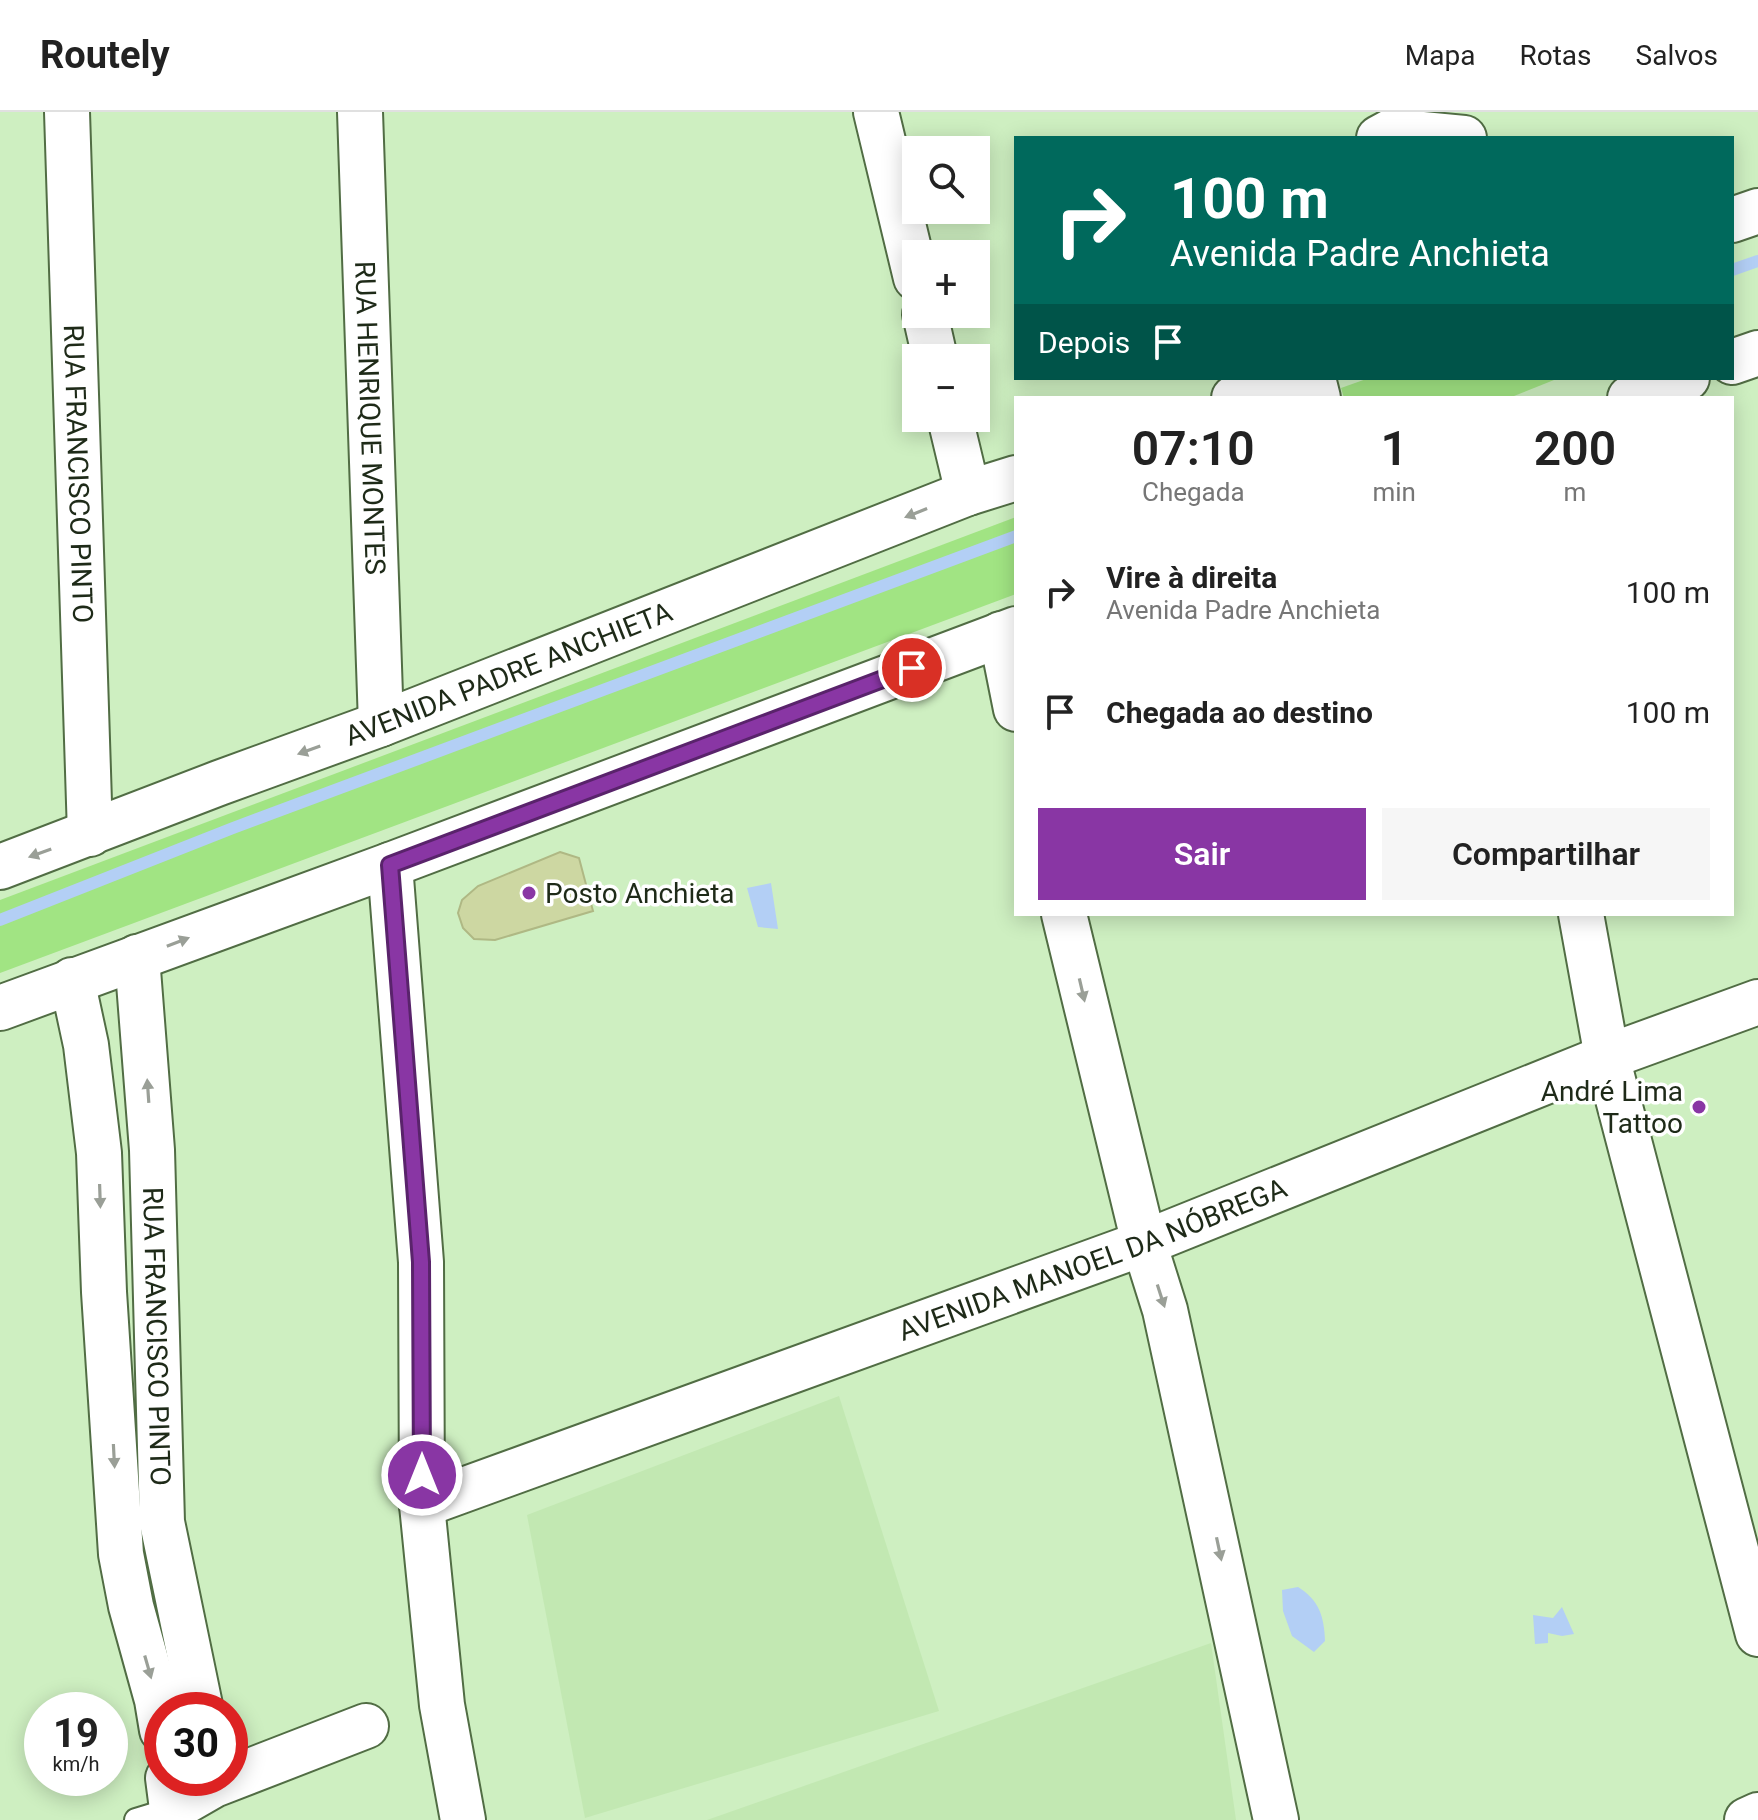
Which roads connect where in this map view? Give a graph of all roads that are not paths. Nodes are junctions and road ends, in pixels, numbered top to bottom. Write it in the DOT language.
graph roads {
  1 [pos="67,112"];
  2 [pos="360,112"];
  3 [pos="876,112"];
  4 [pos="1386,127"];
  5 [pos="1450,136"];
  6 [pos="1758,211"];
  7 [pos="1734,219"];
  8 [pos="907,240"];
  9 [pos="1758,353"];
  10 [pos="1734,361"];
  11 [pos="1279,380"];
  12 [pos="1681,380"];
  13 [pos="1239,396"];
  14 [pos="1634,396"];
  15 [pos="953,432"];
  16 [pos="1014,479"];
  17 [pos="968,493"];
  18 [pos="1008,631"];
  19 [pos="1014,690"];
  20 [pos="381,724"];
  21 [pos="90,834"];
  22 [pos="390,865"];
  23 [pos="0,867"];
  24 [pos="1064,916"];
  25 [pos="1581,916"];
  26 [pos="137,957"];
  27 [pos="72,980"];
  28 [pos="1758,1002"];
  29 [pos="0,1008"];
  30 [pos="1607,1057"];
  31 [pos="152,1150"];
  32 [pos="99,1153"];
  33 [pos="1144,1243"];
  34 [pos="422,1505"];
  35 [pos="176,1587"];
  36 [pos="131,1606"];
  37 [pos="1758,1634"];
  38 [pos="155,1692"];
  39 [pos="197,1692"];
  40 [pos="366,1726"];
  41 [pos="248,1769"];
  42 [pos="1758,1815"];
  43 [pos="463,1820"];
  44 [pos="1276,1820"];
  45 [pos="1747,1820"];
  1 -- 21 [label="street, RUA FRANCISCO PINTO"];
  2 -- 20 [label="street, RUA HENRIQUE MONTES"];
  3 -- 8 [label="street"];
  4 -- 5 [label="street"];
  6 -- 7 [label="street"];
  9 -- 10 [label="street"];
  11 -- 13 [label="street"];
  12 -- 14 [label="street"];
  15 -- 17 [label="street"];
  16 -- 17 [label="street, AVENIDA PADRE ANCHIETA"];
  17 -- 20 [label="street, AVENIDA PADRE ANCHIETA, one-way"];
  18 -- 19 [label="street"];
  18 -- 22 [label="street"];
  20 -- 21 [label="street, AVENIDA PADRE ANCHIETA, one-way"];
  21 -- 23 [label="street, AVENIDA PADRE ANCHIETA, one-way"];
  26 -- 22 [label="street, one-way"];
  22 -- 34 [label="street"];
  24 -- 33 [label="street, one-way"];
  25 -- 30 [label="street"];
  26 -- 27 [label="street"];
  31 -- 26 [label="street, RUA FRANCISCO PINTO, one-way"];
  27 -- 29 [label="street"];
  27 -- 32 [label="street, RUA FRANCISCO PINTO"];
  28 -- 30 [label="street, AVENIDA MANOEL DA NÓBREGA"];
  30 -- 33 [label="street, AVENIDA MANOEL DA NÓBREGA"];
  30 -- 37 [label="street"];
  31 -- 32 [label="street"];
  31 -- 35 [label="street, RUA FRANCISCO PINTO"];
  32 -- 36 [label="street, RUA FRANCISCO PINTO, one-way"];
  33 -- 34 [label="street, AVENIDA MANOEL DA NÓBREGA"];
  33 -- 44 [label="street, one-way"];
  34 -- 43 [label="street"];
  35 -- 36 [label="street"];
  35 -- 39 [label="street, RUA FRANCISCO PINTO"];
  36 -- 38 [label="street, RUA FRANCISCO PINTO, one-way"];
  40 -- 41 [label="street"];
  42 -- 45 [label="street"];
}
